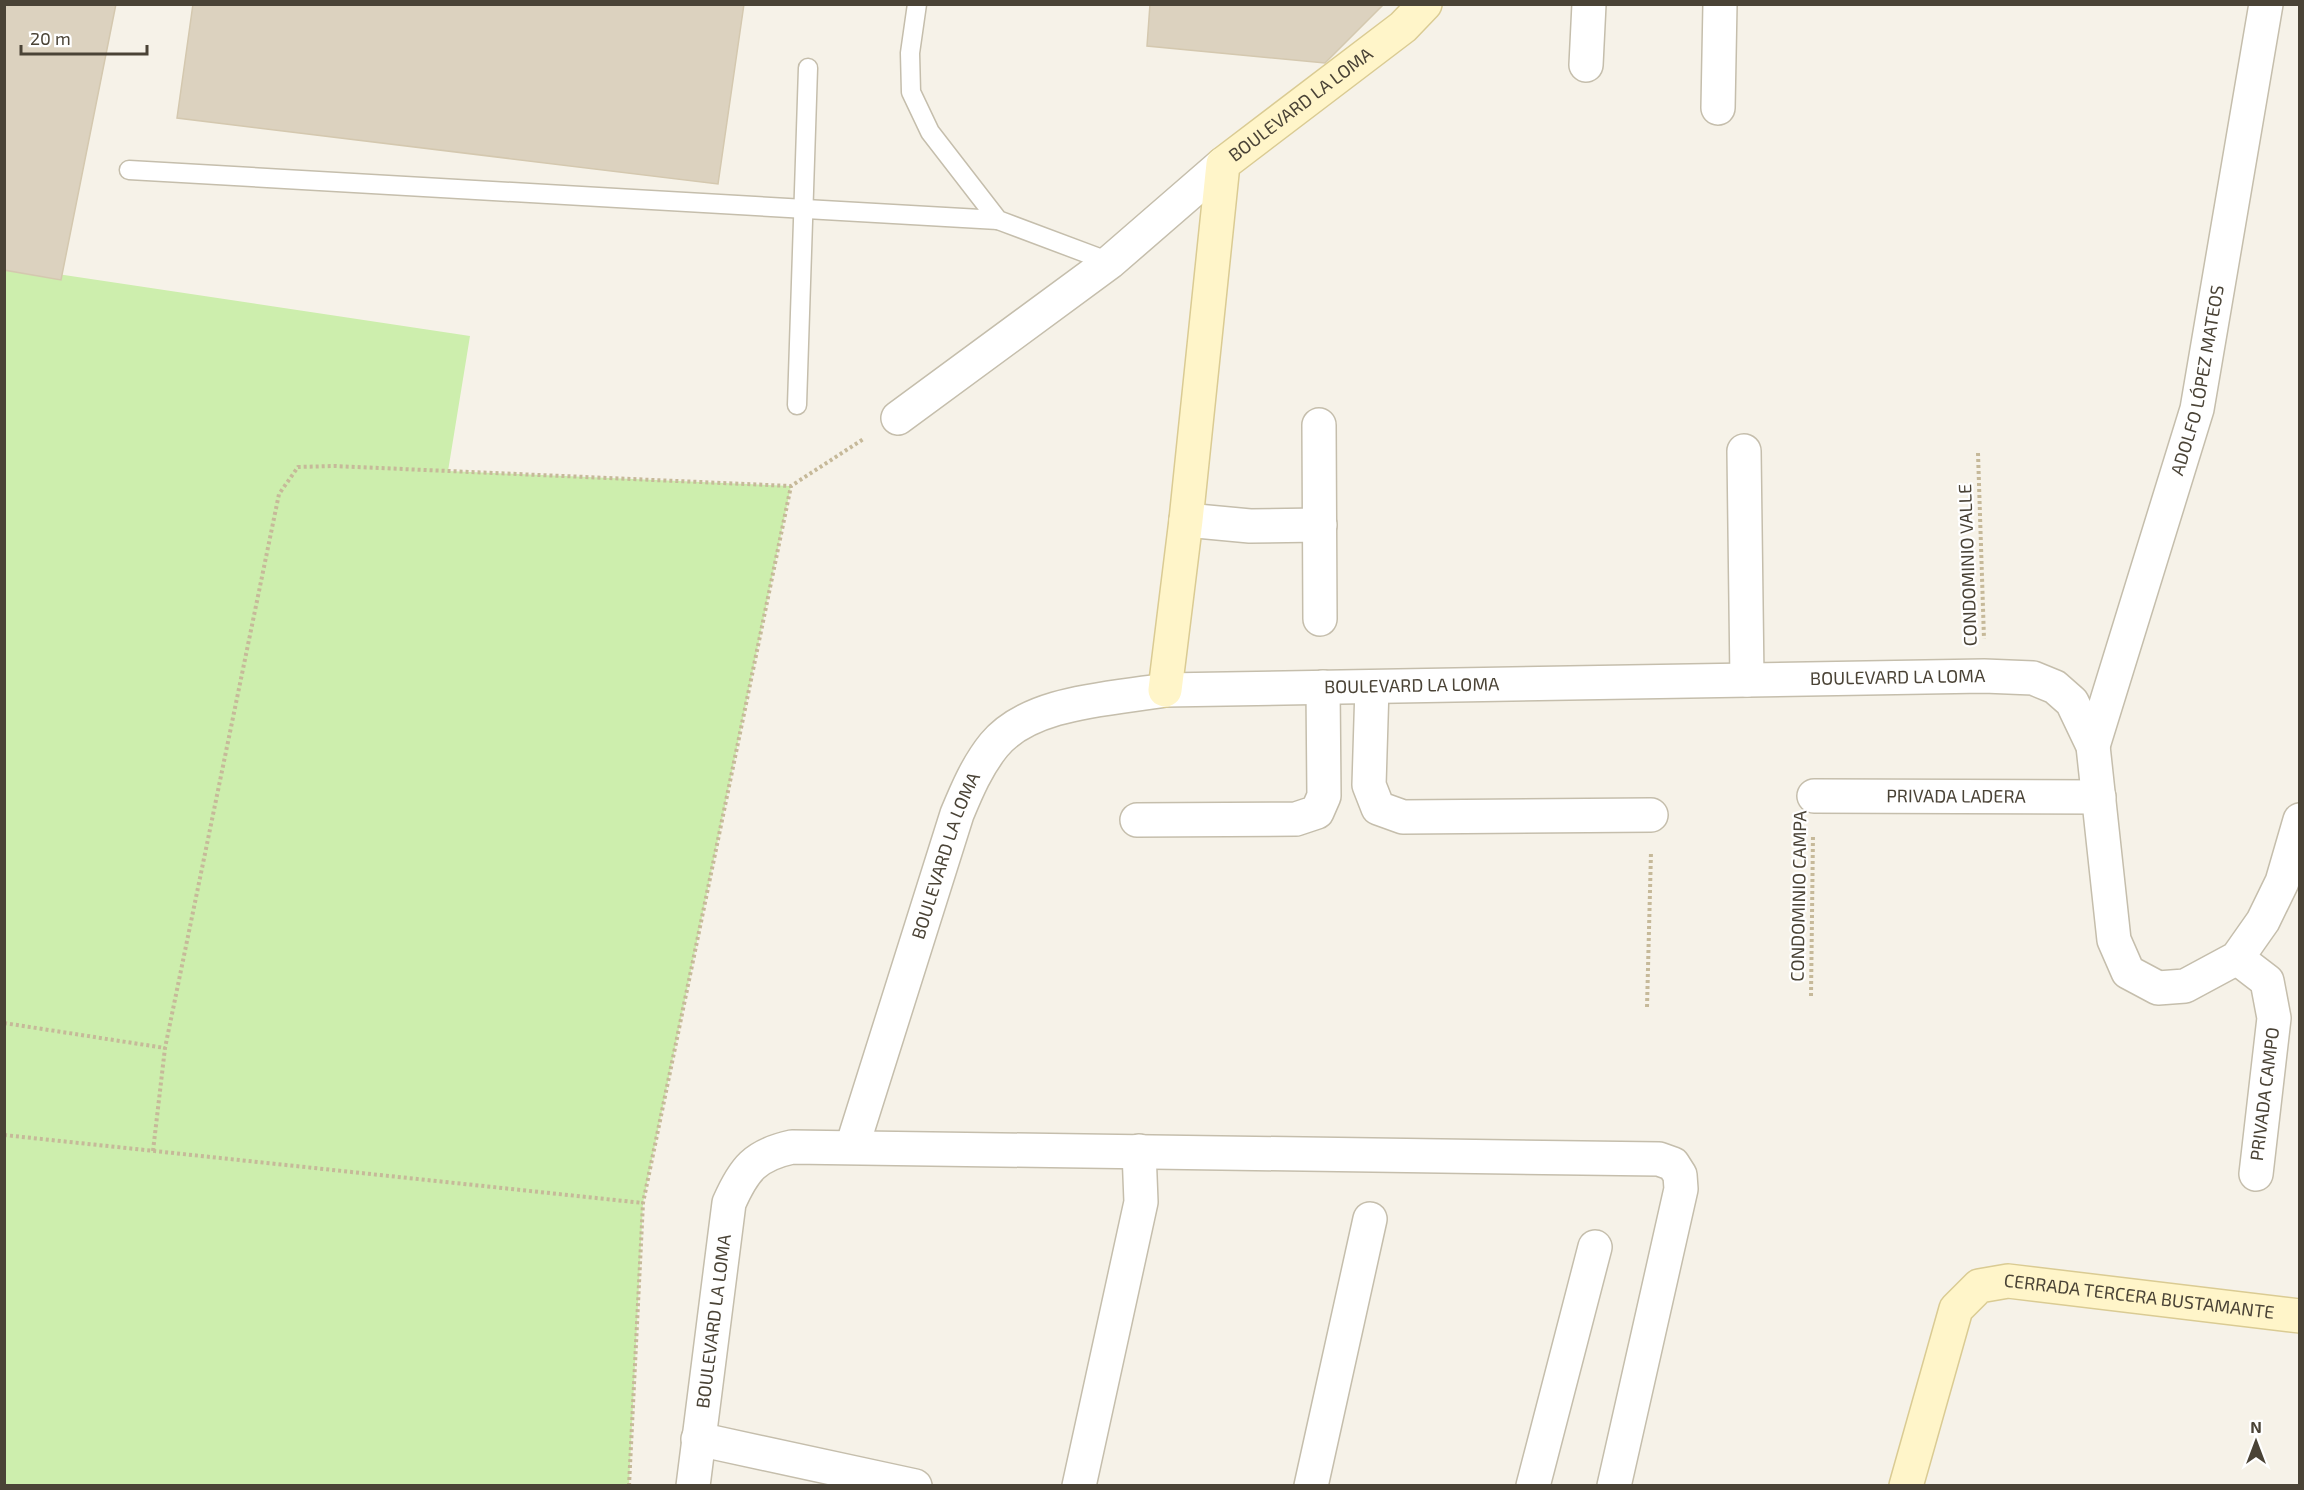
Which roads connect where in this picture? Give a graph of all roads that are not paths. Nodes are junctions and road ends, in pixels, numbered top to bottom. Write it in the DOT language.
graph roads {
  1 [pos="917,4"];
  2 [pos="1425,4"];
  3 [pos="1589,4"];
  4 [pos="1720,4"];
  5 [pos="2266,4"];
  6 [pos="1586,65"];
  7 [pos="808,68"];
  8 [pos="1718,108"];
  9 [pos="1223,164"];
  10 [pos="129,170"];
  11 [pos="804,210"];
  12 [pos="998,220"];
  13 [pos="1110,262"];
  14 [pos="797,405"];
  15 [pos="898,418"];
  16 [pos="1319,426"];
  17 [pos="1744,451"];
  18 [pos="1186,520"];
  19 [pos="1320,525"];
  20 [pos="1320,619"];
  21 [pos="1747,680"];
  22 [pos="1323,687"];
  23 [pos="1372,687"];
  24 [pos="1165,690"];
  25 [pos="2093,746"];
  26 [pos="1814,796"];
  27 [pos="2099,797"];
  28 [pos="1651,815"];
  29 [pos="1137,820"];
  30 [pos="2300,820"];
  31 [pos="2237,958"];
  32 [pos="852,1147"];
  33 [pos="1139,1151"];
  34 [pos="2256,1174"];
  35 [pos="1370,1219"];
  36 [pos="1595,1247"];
  37 [pos="2300,1316"];
  38 [pos="698,1439"];
  39 [pos="693,1485"];
  40 [pos="915,1485"];
  41 [pos="1079,1485"];
  42 [pos="1311,1485"];
  43 [pos="1533,1485"];
  44 [pos="1614,1485"];
  45 [pos="1906,1485"];
  1 -- 12 [label="lane"];
  2 -- 9 [label="main road, BOULEVARD LA LOMA"];
  3 -- 6 [label="street"];
  4 -- 8 [label="street"];
  5 -- 25 [label="street, ADOLFO LÓPEZ MATEOS"];
  7 -- 11 [label="lane"];
  9 -- 13 [label="street"];
  9 -- 18 [label="main road, BOULEVARD LA LOMA"];
  10 -- 11 [label="lane"];
  11 -- 12 [label="lane"];
  11 -- 14 [label="lane"];
  12 -- 13 [label="lane"];
  13 -- 15 [label="street"];
  16 -- 19 [label="street"];
  17 -- 21 [label="street"];
  18 -- 19 [label="street"];
  18 -- 24 [label="main road, BOULEVARD LA LOMA"];
  19 -- 20 [label="street"];
  21 -- 23 [label="street, BOULEVARD LA LOMA"];
  21 -- 25 [label="street, BOULEVARD LA LOMA"];
  22 -- 23 [label="street, BOULEVARD LA LOMA"];
  22 -- 24 [label="street, BOULEVARD LA LOMA"];
  22 -- 29 [label="street"];
  23 -- 28 [label="street"];
  24 -- 32 [label="street, BOULEVARD LA LOMA"];
  25 -- 27 [label="street, BOULEVARD LA LOMA"];
  26 -- 27 [label="street, PRIVADA LADERA"];
  27 -- 31 [label="street, BOULEVARD LA LOMA"];
  30 -- 31 [label="street, BOULEVARD LA LOMA"];
  31 -- 34 [label="street, PRIVADA CAMPO"];
  32 -- 33 [label="street"];
  32 -- 38 [label="street, BOULEVARD LA LOMA"];
  33 -- 41 [label="street"];
  33 -- 44 [label="street"];
  35 -- 42 [label="street"];
  36 -- 43 [label="street"];
  37 -- 45 [label="main road, CERRADA TERCERA BUSTAMANTE"];
  38 -- 39 [label="street, BOULEVARD LA LOMA"];
  38 -- 40 [label="street"];
}
